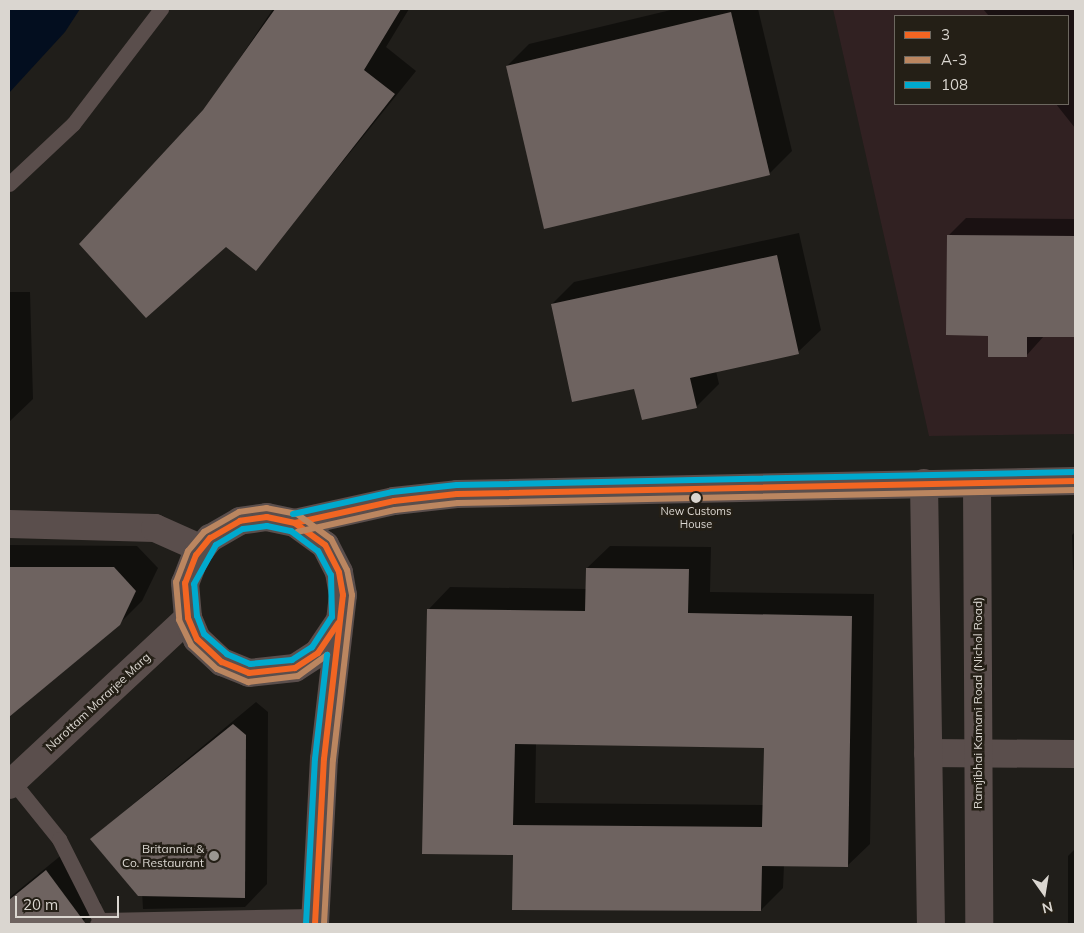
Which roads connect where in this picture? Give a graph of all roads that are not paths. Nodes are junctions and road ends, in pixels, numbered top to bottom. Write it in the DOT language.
graph roads {
  1 [pos="162,9"];
  2 [pos="9,184"];
  3 [pos="1075,481"];
  4 [pos="924,483"];
  5 [pos="978,483"];
  6 [pos="295,523"];
  7 [pos="9,524"];
  8 [pos="202,548"];
  9 [pos="188,618"];
  10 [pos="338,623"];
  11 [pos="928,753"];
  12 [pos="978,754"];
  13 [pos="1075,754"];
  14 [pos="10,782"];
  15 [pos="315,920"];
  16 [pos="100,923"];
  17 [pos="931,924"];
  18 [pos="979,924"];
  1 -- 2 [label="lane"];
  3 -- 5 [label="street"];
  4 -- 5 [label="street"];
  4 -- 6 [label="street"];
  4 -- 11 [label="street"];
  5 -- 12 [label="street, Ramjibhai Kamani Road (Nichol Road)"];
  6 -- 8 [label="street"];
  6 -- 10 [label="street"];
  7 -- 8 [label="street"];
  8 -- 9 [label="street"];
  9 -- 10 [label="street"];
  9 -- 14 [label="street, Narottam Morarjee Marg"];
  10 -- 15 [label="street"];
  11 -- 12 [label="street"];
  11 -- 17 [label="street"];
  12 -- 13 [label="street"];
  12 -- 18 [label="street, Ramjibhai Kamani Road (Nichol Road)"];
  14 -- 16 [label="lane"];
  15 -- 16 [label="lane"];
}
